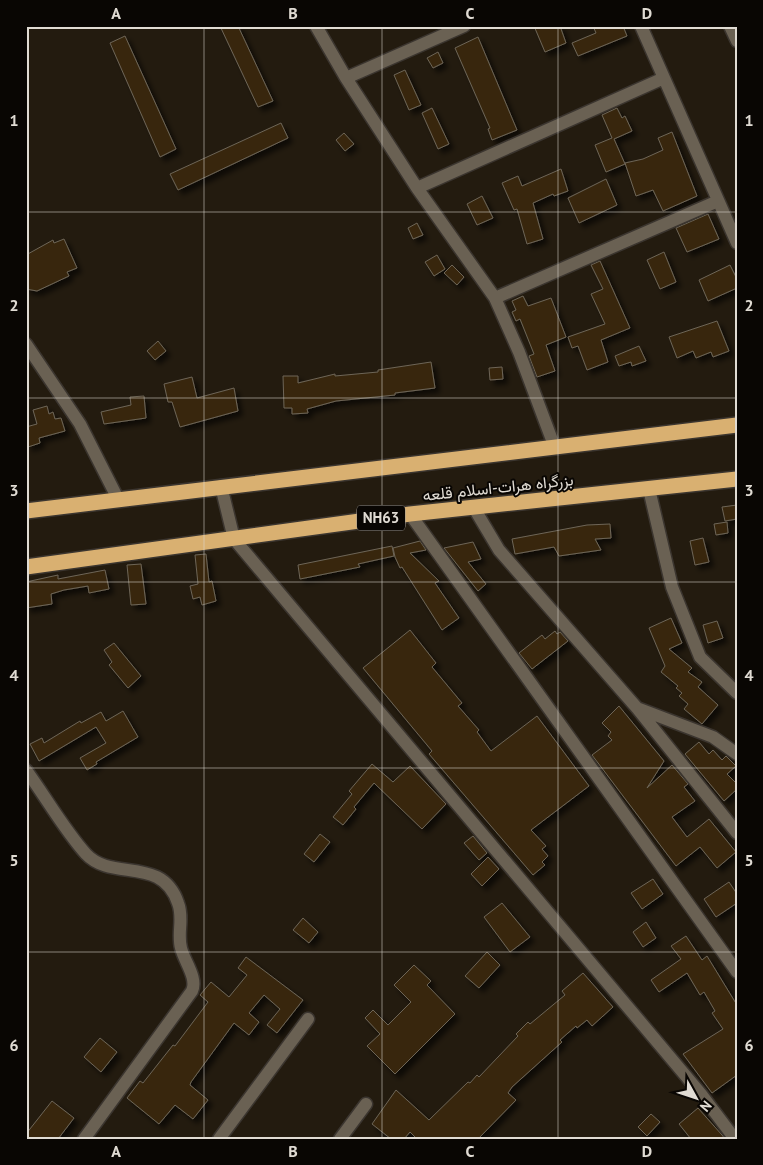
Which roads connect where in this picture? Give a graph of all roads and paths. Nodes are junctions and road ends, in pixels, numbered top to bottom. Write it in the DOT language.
graph roads {
  1 [pos="316,26"];
  2 [pos="464,26"];
  3 [pos="642,26"];
  4 [pos="346,78"];
  5 [pos="664,78"];
  6 [pos="417,188"];
  7 [pos="718,201"];
  8 [pos="737,243"];
  9 [pos="495,298"];
  10 [pos="26,344"];
  11 [pos="737,425"];
  12 [pos="555,448"];
  13 [pos="737,479"];
  14 [pos="221,486"];
  15 [pos="649,489"];
  16 [pos="118,499"];
  17 [pos="474,508"];
  18 [pos="26,511"];
  19 [pos="410,514"];
  20 [pos="234,539"];
  21 [pos="26,567"];
  22 [pos="737,692"];
  23 [pos="637,708"];
  24 [pos="737,754"];
  25 [pos="26,770"];
  26 [pos="737,833"];
  27 [pos="737,972"];
  28 [pos="308,1019"];
  29 [pos="366,1104"];
  30 [pos="84,1139"];
  31 [pos="220,1139"];
  32 [pos="340,1139"];
  33 [pos="735,1139"];
  1 -- 4 [label="street"];
  2 -- 4 [label="street"];
  3 -- 5 [label="street"];
  4 -- 6 [label="street"];
  5 -- 6 [label="street"];
  5 -- 7 [label="street"];
  6 -- 9 [label="street"];
  7 -- 8 [label="street"];
  7 -- 9 [label="street"];
  9 -- 12 [label="street"];
  10 -- 16 [label="street"];
  11 -- 12 [label="highway, بزرگراه هرات-اسلام قلعه"];
  12 -- 14 [label="highway, بزرگراه هرات-اسلام قلعه"];
  13 -- 15 [label="highway, بزرگراه هرات-اسلام قلعه / NH63"];
  14 -- 16 [label="highway, بزرگراه هرات-اسلام قلعه"];
  14 -- 20 [label="street"];
  15 -- 17 [label="highway, بزرگراه هرات-اسلام قلعه / NH63"];
  15 -- 22 [label="street"];
  16 -- 18 [label="highway, بزرگراه هرات-اسلام قلعه"];
  17 -- 19 [label="highway, بزرگراه هرات-اسلام قلعه / NH63"];
  17 -- 23 [label="street"];
  19 -- 20 [label="highway, بزرگراه هرات-اسلام قلعه / NH63"];
  19 -- 27 [label="street"];
  20 -- 21 [label="highway, بزرگراه هرات-اسلام قلعه / NH63"];
  20 -- 33 [label="street"];
  23 -- 24 [label="street"];
  23 -- 26 [label="street"];
  25 -- 30 [label="street"];
  28 -- 31 [label="street"];
  29 -- 32 [label="street"];
}
